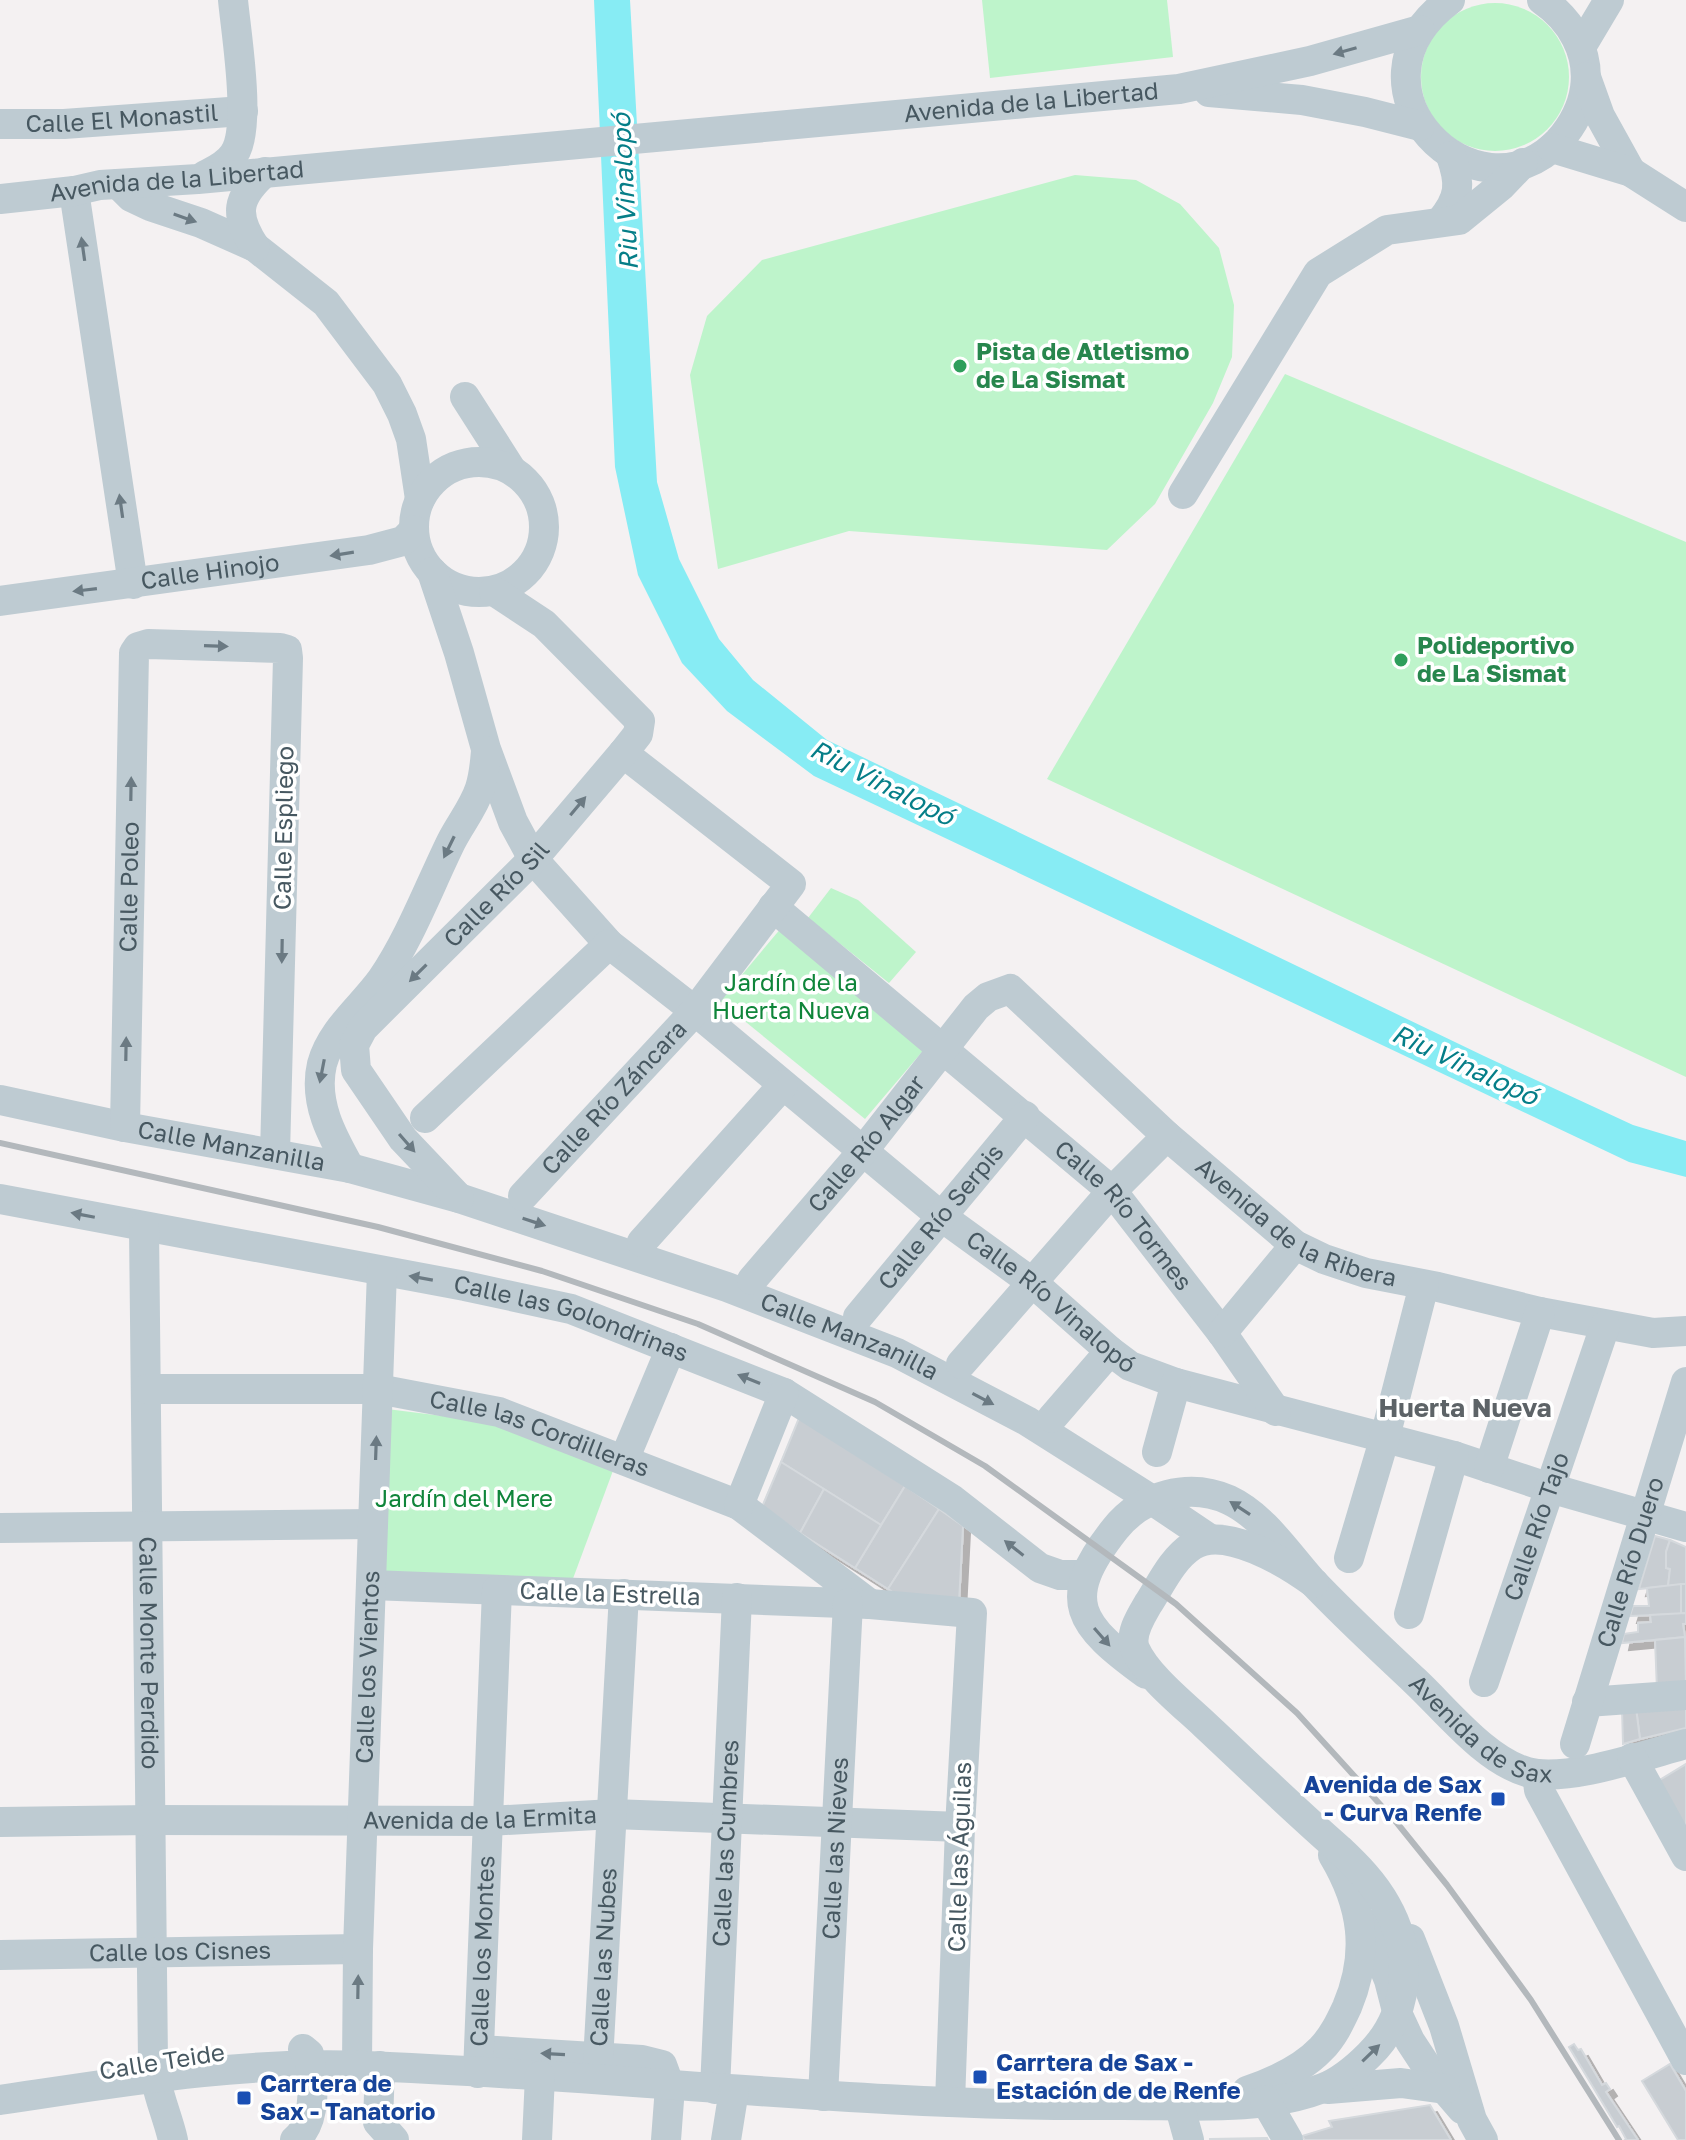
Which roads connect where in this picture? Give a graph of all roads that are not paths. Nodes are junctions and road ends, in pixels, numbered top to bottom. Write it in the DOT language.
graph roads {
  1 [pos="233,0"];
  2 [pos="1542,0"];
  3 [pos="1609,0"];
  4 [pos="1434,11"];
  5 [pos="1584,62"];
  6 [pos="1179,89"];
  7 [pos="243,111"];
  8 [pos="0,124"];
  9 [pos="1420,126"];
  10 [pos="1552,148"];
  11 [pos="1451,156"];
  12 [pos="1523,163"];
  13 [pos="300,167"];
  14 [pos="265,172"];
  15 [pos="1631,172"];
  16 [pos="198,179"];
  17 [pos="0,181"];
  18 [pos="97,186"];
  19 [pos="0,199"];
  20 [pos="1686,207"];
  21 [pos="1441,221"];
  22 [pos="255,247"];
  23 [pos="411,439"];
  24 [pos="457,466"];
  25 [pos="511,469"];
  26 [pos="1183,494"];
  27 [pos="420,499"];
  28 [pos="414,530"];
  29 [pos="536,561"];
  30 [pos="432,572"];
  31 [pos="133,584"];
  32 [pos="488,592"];
  33 [pos="0,601"];
  34 [pos="544,624"];
  35 [pos="454,642"];
  36 [pos="138,647"];
  37 [pos="486,749"];
  38 [pos="623,753"];
  39 [pos="469,810"];
  40 [pos="513,822"];
  41 [pos="533,859"];
  42 [pos="782,896"];
  43 [pos="609,944"];
  44 [pos="976,1007"];
  45 [pos="695,1011"];
  46 [pos="363,1028"];
  47 [pos="942,1049"];
  48 [pos="783,1085"];
  49 [pos="0,1100"];
  50 [pos="1025,1116"];
  51 [pos="425,1118"];
  52 [pos="125,1127"];
  53 [pos="1167,1136"];
  54 [pos="863,1151"];
  55 [pos="275,1154"];
  56 [pos="350,1168"];
  57 [pos="1112,1191"];
  58 [pos="523,1196"];
  59 [pos="459,1198"];
  60 [pos="0,1199"];
  61 [pos="942,1217"];
  62 [pos="144,1227"];
  63 [pos="642,1242"];
  64 [pos="1295,1245"];
  65 [pos="382,1271"];
  66 [pos="752,1280"];
  67 [pos="1033,1283"];
  68 [pos="1424,1285"];
  69 [pos="1540,1312"];
  70 [pos="858,1317"];
  71 [pos="1605,1326"];
  72 [pos="1686,1331"];
  73 [pos="1222,1333"];
  74 [pos="671,1348"];
  75 [pos="1110,1351"];
  76 [pos="961,1364"];
  77 [pos="1686,1382"];
  78 [pos="1176,1383"];
  79 [pos="146,1389"];
  80 [pos="378,1389"];
  81 [pos="784,1393"];
  82 [pos="1276,1411"];
  83 [pos="1052,1418"];
  84 [pos="1385,1437"];
  85 [pos="1157,1452"];
  86 [pos="1454,1456"];
  87 [pos="624,1460"];
  88 [pos="1489,1468"];
  89 [pos="1550,1488"];
  90 [pos="1152,1500"];
  91 [pos="739,1505"];
  92 [pos="1645,1516"];
  93 [pos="373,1524"];
  94 [pos="147,1527"];
  95 [pos="1686,1527"];
  96 [pos="0,1528"];
  97 [pos="1210,1539"];
  98 [pos="1349,1558"];
  99 [pos="1084,1575"];
  100 [pos="1314,1583"];
  101 [pos="371,1585"];
  102 [pos="497,1590"];
  103 [pos="624,1594"];
  104 [pos="737,1598"];
  105 [pos="859,1603"];
  106 [pos="972,1613"];
  107 [pos="1409,1614"];
  108 [pos="1484,1682"];
  109 [pos="1173,1695"];
  110 [pos="1686,1695"];
  111 [pos="1587,1702"];
  112 [pos="1575,1744"];
  113 [pos="1686,1744"];
  114 [pos="1632,1758"];
  115 [pos="1537,1774"];
  116 [pos="0,1804"];
  117 [pos="613,1808"];
  118 [pos="150,1812"];
  119 [pos="363,1812"];
  120 [pos="489,1812"];
  121 [pos="728,1817"];
  122 [pos="0,1822"];
  123 [pos="839,1822"];
  124 [pos="960,1827"];
  125 [pos="1316,1829"];
  126 [pos="1686,1856"];
  127 [pos="1356,1909"];
  128 [pos="1389,1910"];
  129 [pos="358,1949"];
  130 [pos="151,1954"];
  131 [pos="0,1955"];
  132 [pos="1398,2015"];
  133 [pos="1340,2022"];
  134 [pos="1686,2060"];
  135 [pos="478,2061"];
  136 [pos="369,2066"];
  137 [pos="311,2067"];
  138 [pos="598,2068"];
  139 [pos="540,2076"];
  140 [pos="155,2078"];
  141 [pos="1452,2084"];
  142 [pos="0,2086"];
  143 [pos="670,2087"];
  144 [pos="724,2089"];
  145 [pos="1321,2089"];
  146 [pos="823,2096"];
  147 [pos="0,2100"];
  148 [pos="1265,2100"];
  149 [pos="950,2102"];
  150 [pos="1187,2104"];
  151 [pos="0,2116"];
  152 [pos="1477,2130"];
  153 [pos="173,2140"];
  154 [pos="295,2140"];
  155 [pos="394,2140"];
  156 [pos="537,2140"];
  157 [pos="666,2140"];
  158 [pos="726,2140"];
  159 [pos="1189,2140"];
  160 [pos="1288,2140"];
  1 -- 7 [label="street"];
  2 -- 5 [label="street"];
  3 -- 5 [label="street"];
  4 -- 6 [label="street, Avenida de la Libertad, one-way"];
  4 -- 9 [label="street"];
  5 -- 10 [label="street"];
  5 -- 15 [label="street"];
  6 -- 9 [label="street, Avenida de la Libertad"];
  6 -- 13 [label="street, Avenida de la Libertad"];
  7 -- 8 [label="street, Calle El Monastil"];
  7 -- 13 [label="street"];
  7 -- 16 [label="street"];
  9 -- 11 [label="street"];
  10 -- 12 [label="street"];
  10 -- 15 [label="street"];
  11 -- 12 [label="street"];
  11 -- 21 [label="street"];
  12 -- 21 [label="street"];
  13 -- 14 [label="street, Avenida de la Libertad"];
  14 -- 16 [label="street, Avenida de la Libertad"];
  14 -- 22 [label="street"];
  15 -- 20 [label="street"];
  16 -- 18 [label="street, Avenida de la Libertad"];
  17 -- 18 [label="street"];
  18 -- 19 [label="street, Avenida de la Libertad"];
  18 -- 22 [label="street, one-way"];
  31 -- 18 [label="street, one-way"];
  21 -- 26 [label="street"];
  22 -- 23 [label="street"];
  23 -- 24 [label="street"];
  23 -- 27 [label="street"];
  24 -- 25 [label="street"];
  24 -- 25 [label="street"];
  24 -- 27 [label="street"];
  25 -- 29 [label="street"];
  27 -- 28 [label="street"];
  28 -- 30 [label="street"];
  28 -- 31 [label="street, Calle Hinojo, one-way"];
  29 -- 32 [label="street"];
  29 -- 34 [label="street"];
  30 -- 32 [label="street"];
  30 -- 35 [label="street, Calle Río Vinalopó"];
  31 -- 33 [label="street, Calle Hinojo, one-way"];
  32 -- 34 [label="street"];
  32 -- 35 [label="street"];
  34 -- 38 [label="street, Calle Río Sil"];
  35 -- 37 [label="street, Calle Río Vinalopó"];
  52 -- 36 [label="street, Calle Poleo, one-way"];
  36 -- 55 [label="street, Calle Espliego, one-way"];
  37 -- 39 [label="street"];
  37 -- 40 [label="street, Calle Río Vinalopó"];
  41 -- 38 [label="street, Calle Río Sil, one-way"];
  38 -- 42 [label="street"];
  39 -- 40 [label="street"];
  39 -- 56 [label="street, one-way"];
  40 -- 41 [label="street, Calle Río Vinalopó"];
  41 -- 43 [label="street, Calle Río Vinalopó"];
  41 -- 46 [label="street, Calle Río Sil, one-way"];
  42 -- 45 [label="street, Calle Río Záncara"];
  42 -- 47 [label="street, Calle Río Tormes"];
  43 -- 45 [label="street, Calle Río Vinalopó"];
  43 -- 51 [label="street"];
  44 -- 47 [label="street, Calle Río Algar"];
  44 -- 53 [label="street, Avenida de la Ribera"];
  45 -- 48 [label="street, Calle Río Vinalopó"];
  45 -- 58 [label="street, Calle Río Záncara"];
  46 -- 59 [label="street, Calle Manzanilla, one-way"];
  47 -- 50 [label="street, Calle Río Tormes"];
  47 -- 54 [label="street, Calle Río Algar"];
  48 -- 54 [label="street, Calle Río Vinalopó"];
  48 -- 63 [label="street"];
  49 -- 52 [label="street, Calle Manzanilla"];
  50 -- 57 [label="street, Calle Río Tormes"];
  50 -- 61 [label="street, Calle Río Serpis"];
  52 -- 55 [label="street, Calle Manzanilla"];
  53 -- 57 [label="street"];
  53 -- 64 [label="street, Avenida de la Ribera"];
  54 -- 61 [label="street, Calle Río Vinalopó"];
  54 -- 66 [label="street, Calle Río Algar"];
  55 -- 56 [label="street, Calle Manzanilla"];
  56 -- 59 [label="street, Calle Manzanilla"];
  57 -- 67 [label="street"];
  57 -- 73 [label="street, Calle Río Tormes"];
  59 -- 90 [label="street, Calle Manzanilla, one-way"];
  62 -- 60 [label="street, Calle las Golondrinas, one-way"];
  61 -- 67 [label="street, Calle Río Vinalopó"];
  61 -- 70 [label="street, Calle Río Serpis"];
  62 -- 65 [label="street, Calle las Golondrinas"];
  62 -- 79 [label="street, Calle Monte Perdido"];
  64 -- 68 [label="street, Avenida de la Ribera"];
  64 -- 73 [label="street"];
  74 -- 65 [label="street, Calle las Golondrinas, one-way"];
  65 -- 80 [label="street, Calle los Vientos"];
  67 -- 75 [label="street, Calle Río Vinalopó"];
  67 -- 76 [label="street"];
  68 -- 69 [label="street, Avenida de la Ribera"];
  68 -- 84 [label="street"];
  69 -- 71 [label="street, Avenida de la Ribera"];
  69 -- 88 [label="street"];
  71 -- 72 [label="street, Avenida de la Ribera"];
  71 -- 89 [label="street, Calle Río Tajo"];
  73 -- 82 [label="street, Calle Río Tormes"];
  81 -- 74 [label="street, Calle las Golondrinas, one-way"];
  74 -- 87 [label="street"];
  75 -- 78 [label="street, Calle Río Vinalopó"];
  75 -- 83 [label="street"];
  77 -- 92 [label="street, Calle Río Duero"];
  78 -- 82 [label="street, Calle Río Vinalopó"];
  78 -- 85 [label="street"];
  79 -- 80 [label="street, Calle las Cordilleras"];
  79 -- 94 [label="street, Calle Monte Perdido"];
  80 -- 87 [label="street, Calle las Cordilleras"];
  93 -- 80 [label="street, Calle los Vientos, one-way"];
  81 -- 91 [label="street"];
  99 -- 81 [label="street, Calle las Golondrinas, one-way"];
  82 -- 84 [label="street, Calle Río Vinalopó"];
  84 -- 86 [label="street, Calle Río Vinalopó"];
  84 -- 98 [label="street"];
  86 -- 88 [label="street, Calle Río Vinalopó"];
  86 -- 107 [label="street"];
  87 -- 91 [label="street, Calle las Cordilleras"];
  88 -- 89 [label="street, Calle Río Vinalopó"];
  89 -- 92 [label="street, Calle Río Vinalopó"];
  89 -- 108 [label="street, Calle Río Tajo"];
  90 -- 97 [label="street, Calle Manzanilla"];
  90 -- 99 [label="street"];
  100 -- 90 [label="street, one-way"];
  91 -- 105 [label="street, Calle las Cordilleras"];
  92 -- 95 [label="street, Calle Río Vinalopó"];
  92 -- 111 [label="street, Calle Río Duero"];
  93 -- 94 [label="street"];
  93 -- 101 [label="street, Calle los Vientos"];
  94 -- 96 [label="street"];
  94 -- 118 [label="street, Calle Monte Perdido"];
  97 -- 100 [label="street"];
  97 -- 109 [label="street"];
  99 -- 109 [label="street, one-way"];
  100 -- 115 [label="street, Avenida de Sax"];
  101 -- 102 [label="street, Calle la Estrella"];
  101 -- 119 [label="street, Calle los Vientos"];
  102 -- 103 [label="street, Calle la Estrella"];
  102 -- 120 [label="street, Calle los Montes"];
  103 -- 104 [label="street, Calle la Estrella"];
  103 -- 117 [label="street, Calle las Nubes"];
  104 -- 105 [label="street, Calle la Estrella"];
  104 -- 121 [label="street, Calle las Cumbres"];
  105 -- 106 [label="street, Calle la Estrella"];
  105 -- 123 [label="street, Calle las Nieves"];
  106 -- 124 [label="street, Calle las Águilas"];
  109 -- 125 [label="street"];
  110 -- 111 [label="street"];
  111 -- 112 [label="street, Calle Río Duero"];
  113 -- 114 [label="street, Avenida de Sax"];
  114 -- 115 [label="street, Avenida de Sax"];
  114 -- 126 [label="street"];
  115 -- 134 [label="street"];
  116 -- 118 [label="street, Avenida de la Ermita"];
  117 -- 120 [label="street, Avenida de la Ermita"];
  117 -- 121 [label="street, Avenida de la Ermita"];
  117 -- 138 [label="street, Calle las Nubes"];
  118 -- 119 [label="street, Avenida de la Ermita"];
  118 -- 122 [label="street, Avenida de la Ermita"];
  118 -- 130 [label="street, Calle Monte Perdido"];
  119 -- 120 [label="street, Avenida de la Ermita"];
  119 -- 129 [label="street, Calle los Vientos"];
  120 -- 135 [label="street, Calle los Montes"];
  121 -- 123 [label="street, Avenida de la Ermita"];
  121 -- 144 [label="street, Calle las Cumbres"];
  123 -- 124 [label="street, Avenida de la Ermita"];
  123 -- 146 [label="street, Calle las Nieves"];
  124 -- 149 [label="street, Calle las Águilas"];
  125 -- 127 [label="street"];
  125 -- 128 [label="street"];
  127 -- 132 [label="street"];
  127 -- 133 [label="street"];
  128 -- 132 [label="street"];
  128 -- 141 [label="street"];
  129 -- 130 [label="street, Calle los Cisnes"];
  136 -- 129 [label="street, Calle los Vientos, one-way"];
  130 -- 131 [label="street, Calle los Cisnes"];
  130 -- 140 [label="street, Calle Monte Perdido"];
  132 -- 133 [label="street"];
  132 -- 141 [label="street"];
  145 -- 132 [label="street, one-way"];
  133 -- 150 [label="street"];
  135 -- 136 [label="street"];
  138 -- 135 [label="street, one-way"];
  135 -- 139 [label="street"];
  136 -- 137 [label="street"];
  136 -- 155 [label="street, Calle los Vientos"];
  137 -- 140 [label="street"];
  137 -- 154 [label="street"];
  138 -- 139 [label="street"];
  138 -- 143 [label="street"];
  139 -- 156 [label="street"];
  140 -- 142 [label="street, Calle Teide"];
  140 -- 147 [label="street"];
  140 -- 151 [label="street"];
  140 -- 153 [label="street, Calle Monte Perdido"];
  141 -- 145 [label="street"];
  141 -- 152 [label="street"];
  143 -- 144 [label="street"];
  143 -- 157 [label="street"];
  144 -- 146 [label="street"];
  144 -- 158 [label="street, Calle las Cumbres"];
  145 -- 148 [label="street"];
  146 -- 149 [label="street"];
  148 -- 150 [label="street"];
  148 -- 160 [label="street"];
  149 -- 150 [label="street"];
  150 -- 159 [label="street"];
}
